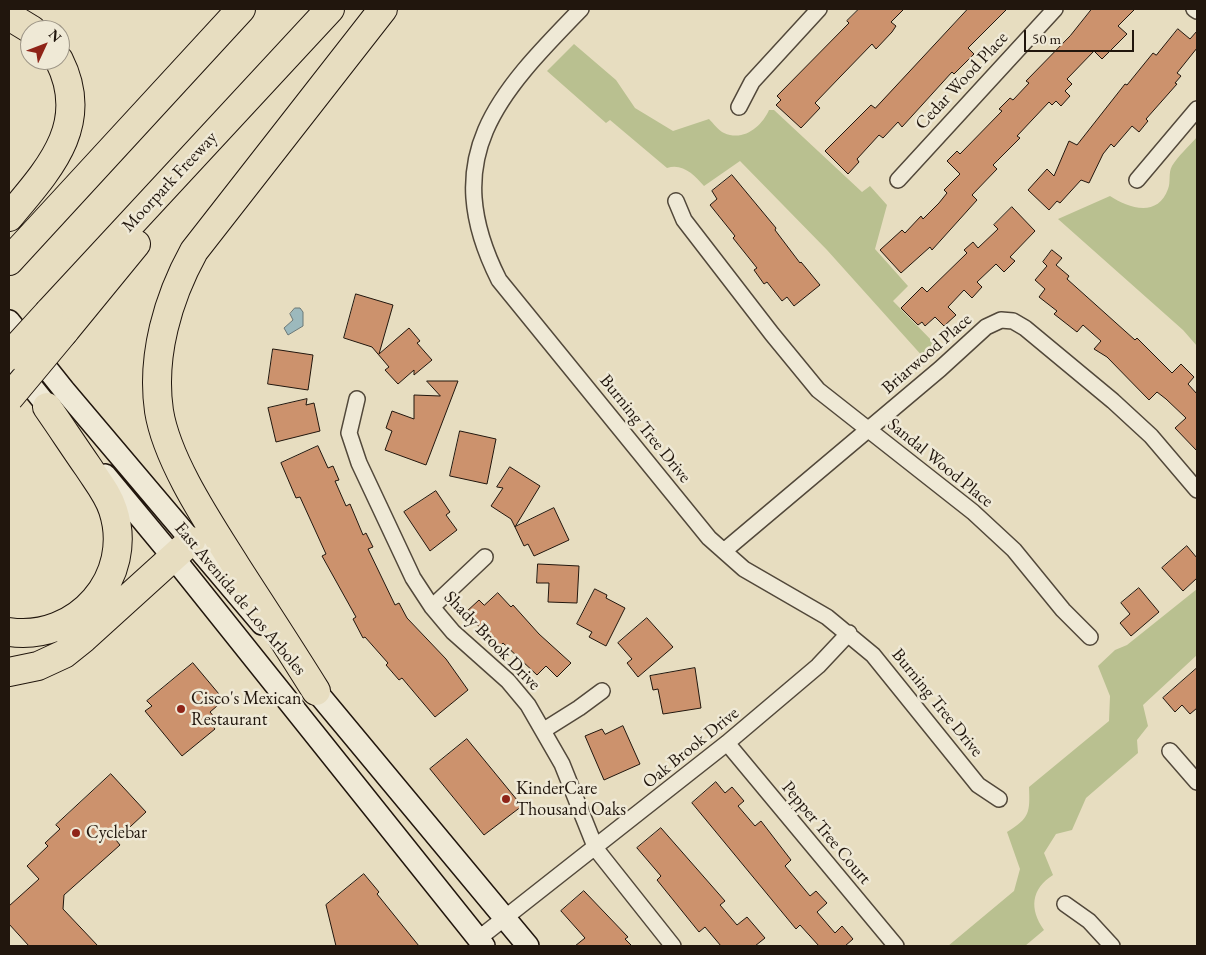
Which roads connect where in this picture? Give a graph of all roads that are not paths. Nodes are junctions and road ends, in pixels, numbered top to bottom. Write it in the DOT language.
graph roads {
  1 [pos="241,9"];
  2 [pos="330,9"];
  3 [pos="383,9"];
  4 [pos="581,9"];
  5 [pos="819,9"];
  6 [pos="1055,9"];
  7 [pos="9,16"];
  8 [pos="20,23"];
  9 [pos="63,70"];
  10 [pos="739,107"];
  11 [pos="1197,109"];
  12 [pos="898,180"];
  13 [pos="1137,180"];
  14 [pos="676,201"];
  15 [pos="9,217"];
  16 [pos="9,261"];
  17 [pos="9,321"];
  18 [pos="56,322"];
  19 [pos="9,356"];
  20 [pos="9,398"];
  21 [pos="357,399"];
  22 [pos="47,407"];
  23 [pos="867,429"];
  24 [pos="1197,490"];
  25 [pos="182,549"];
  26 [pos="724,551"];
  27 [pos="485,557"];
  28 [pos="432,607"];
  29 [pos="9,632"];
  30 [pos="849,633"];
  31 [pos="1090,638"];
  32 [pos="9,672"];
  33 [pos="316,691"];
  34 [pos="602,691"];
  35 [pos="544,730"];
  36 [pos="727,743"];
  37 [pos="1170,751"];
  38 [pos="1197,782"];
  39 [pos="999,799"];
  40 [pos="596,848"];
  41 [pos="1065,904"];
  42 [pos="505,919"];
  43 [pos="481,942"];
  44 [pos="528,946"];
  45 [pos="673,946"];
  46 [pos="896,946"];
  47 [pos="1112,946"];
  1 -- 16 [label="highway"];
  2 -- 18 [label="highway, Moorpark Freeway"];
  3 -- 33 [label="highway"];
  4 -- 26 [label="street, Burning Tree Drive"];
  5 -- 10 [label="street"];
  6 -- 12 [label="street, Cedar Wood Place"];
  7 -- 8 [label="highway"];
  9 -- 15 [label="highway"];
  11 -- 13 [label="street"];
  14 -- 23 [label="street, Sandal Wood Place"];
  17 -- 25 [label="main road, East Avenida de Los Arboles"];
  18 -- 19 [label="highway, Moorpark Freeway, bridge"];
  18 -- 20 [label="highway, bridge"];
  19 -- 22 [label="main road, East Avenida de Los Arboles"];
  21 -- 28 [label="street, Shady Brook Drive"];
  22 -- 25 [label="main road, East Avenida de Los Arboles"];
  22 -- 29 [label="highway"];
  23 -- 24 [label="street, Briarwood Place"];
  23 -- 26 [label="street, Briarwood Place"];
  23 -- 31 [label="street, Sandal Wood Place"];
  25 -- 32 [label="highway"];
  25 -- 33 [label="main road, East Avenida de Los Arboles"];
  25 -- 43 [label="main road, East Avenida de Los Arboles"];
  26 -- 30 [label="street, Burning Tree Drive"];
  27 -- 28 [label="street"];
  28 -- 35 [label="street, Shady Brook Drive"];
  30 -- 36 [label="street, Oak Brook Drive"];
  30 -- 39 [label="street, Burning Tree Drive"];
  33 -- 42 [label="main road, East Avenida de Los Arboles"];
  34 -- 35 [label="street"];
  35 -- 40 [label="street, Shady Brook Drive"];
  36 -- 40 [label="street, Oak Brook Drive"];
  36 -- 46 [label="street, Pepper Tree Court"];
  37 -- 38 [label="street"];
  40 -- 42 [label="street, Oak Brook Drive"];
  40 -- 45 [label="street, Shady Brook Drive"];
  41 -- 47 [label="street"];
  42 -- 43 [label="street, Oak Brook Drive"];
  42 -- 44 [label="main road, East Avenida de Los Arboles"];
}
